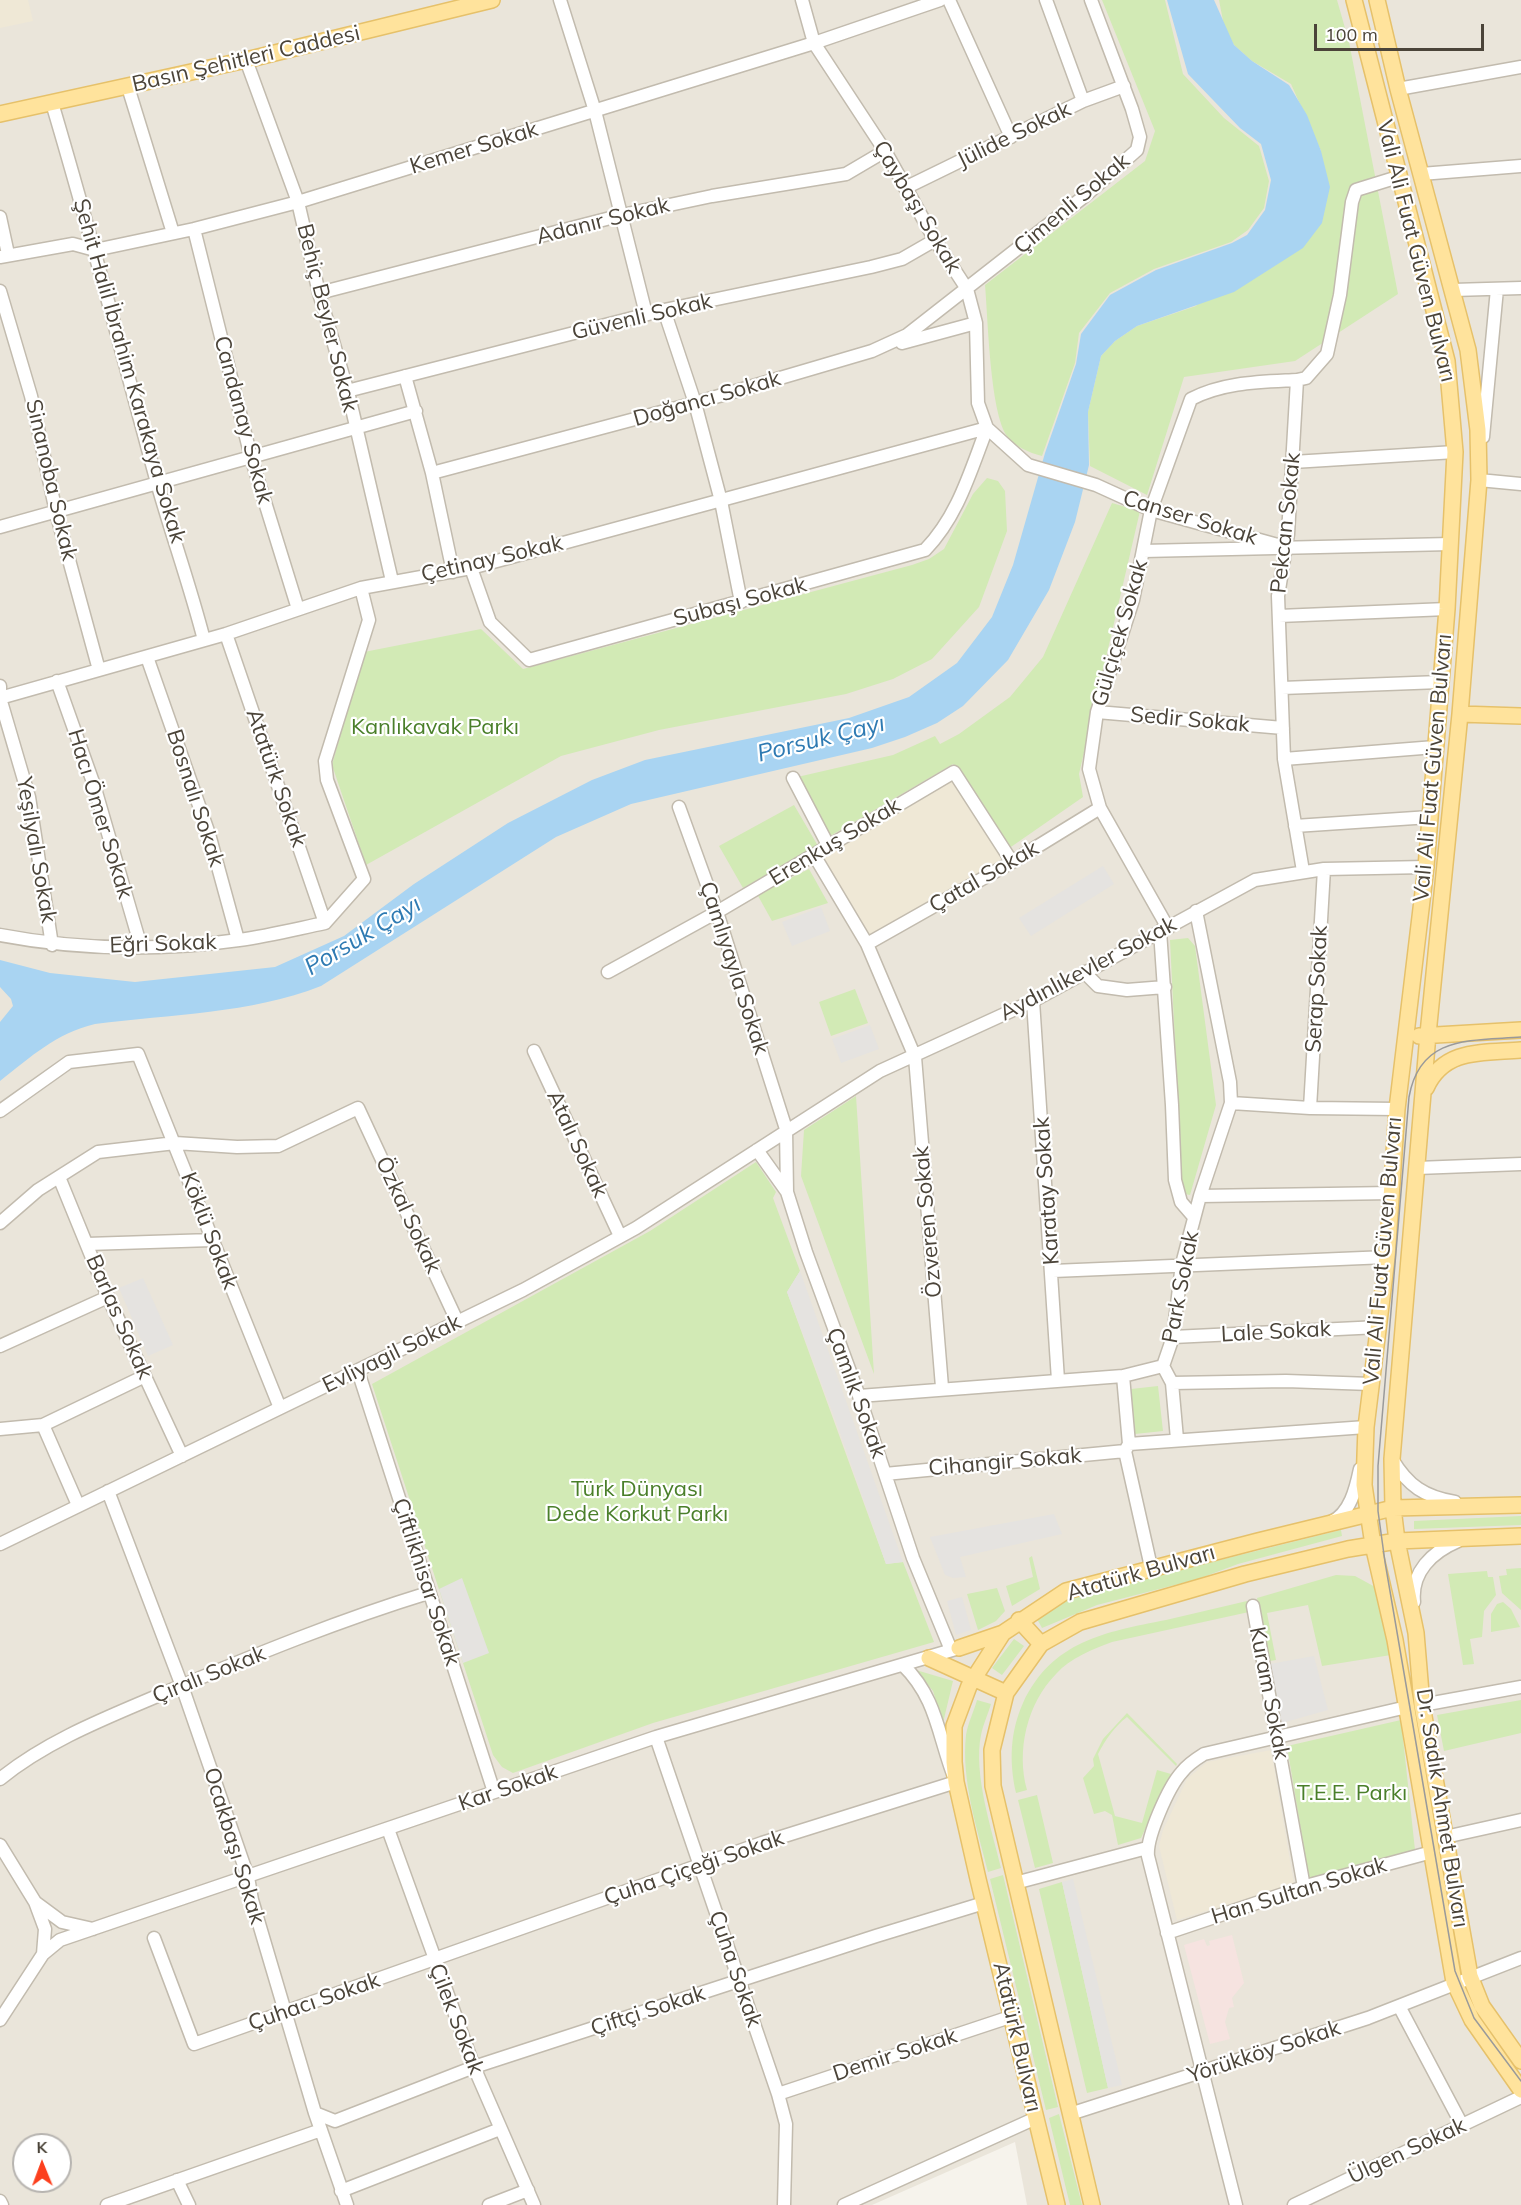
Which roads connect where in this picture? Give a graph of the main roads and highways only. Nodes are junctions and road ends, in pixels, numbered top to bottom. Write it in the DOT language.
graph roads {
  1 [pos="492,0"];
  2 [pos="1354,0"];
  3 [pos="1377,0"];
  4 [pos="0,114"];
  5 [pos="1460,714"];
  6 [pos="1521,716"];
  7 [pos="1409,1021"];
  8 [pos="1521,1030"];
  9 [pos="1422,1036"];
  10 [pos="1521,1050"];
  11 [pos="1404,1051"];
  12 [pos="1427,1053"];
  13 [pos="1456,1058"];
  14 [pos="1424,1093"];
  15 [pos="1521,1504"];
  16 [pos="1393,1508"];
  17 [pos="1367,1514"];
  18 [pos="1521,1536"];
  19 [pos="1397,1541"];
  20 [pos="1373,1545"];
  21 [pos="1019,1620"];
  22 [pos="1003,1633"];
  23 [pos="1041,1644"];
  24 [pos="955,1649"];
  25 [pos="929,1658"];
  26 [pos="974,1678"];
  27 [pos="1006,1693"];
  28 [pos="1521,2061"];
  29 [pos="1521,2090"];
  30 [pos="1057,2205"];
  31 [pos="1092,2205"];
  1 -- 4 [label="main road, Basın Şehitleri Caddesi"];
  2 -- 7 [label="main road, Vali Ali Fuat Güven Bulvarı"];
  3 -- 5 [label="main road, Vali Ali Fuat Güven Bulvarı"];
  5 -- 6 [label="main road"];
  5 -- 9 [label="main road, Vali Ali Fuat Güven Bulvarı"];
  7 -- 9 [label="main road"];
  7 -- 11 [label="main road, Vali Ali Fuat Güven Bulvarı"];
  8 -- 9 [label="main road"];
  9 -- 11 [label="main road"];
  9 -- 12 [label="main road, Vali Ali Fuat Güven Bulvarı"];
  10 -- 13 [label="main road"];
  11 -- 17 [label="main road, Vali Ali Fuat Güven Bulvarı"];
  12 -- 13 [label="main road"];
  12 -- 14 [label="main road, Vali Ali Fuat Güven Bulvarı"];
  13 -- 14 [label="main road"];
  14 -- 16 [label="main road, Vali Ali Fuat Güven Bulvarı"];
  15 -- 16 [label="main road, Atatürk Bulvarı"];
  16 -- 17 [label="main road, Atatürk Bulvarı"];
  16 -- 19 [label="main road, Vali Ali Fuat Güven Bulvarı"];
  17 -- 20 [label="main road, Vali Ali Fuat Güven Bulvarı"];
  17 -- 21 [label="main road, Atatürk Bulvarı"];
  18 -- 19 [label="main road, Atatürk Bulvarı"];
  19 -- 20 [label="main road, Atatürk Bulvarı"];
  19 -- 28 [label="main road, Dr. Sadık Ahmet Bulvarı"];
  20 -- 23 [label="main road, Atatürk Bulvarı"];
  20 -- 29 [label="main road, Dr. Sadık Ahmet Bulvarı"];
  21 -- 22 [label="main road, Atatürk Bulvarı"];
  21 -- 23 [label="main road"];
  22 -- 24 [label="main road"];
  22 -- 26 [label="main road, Atatürk Bulvarı"];
  23 -- 27 [label="main road, Atatürk Bulvarı"];
  25 -- 26 [label="main road"];
  26 -- 27 [label="main road"];
  26 -- 30 [label="main road, Atatürk Bulvarı"];
  27 -- 31 [label="main road, Atatürk Bulvarı"];
}
